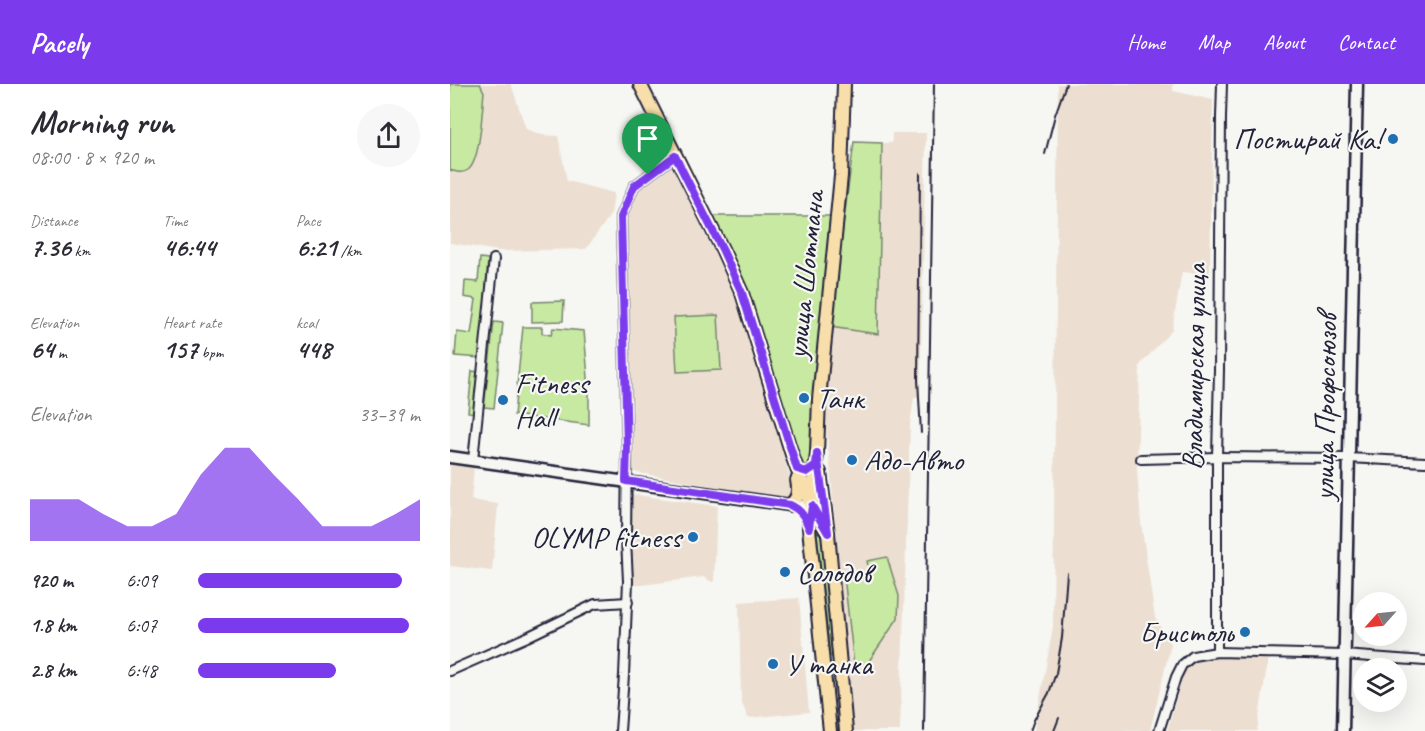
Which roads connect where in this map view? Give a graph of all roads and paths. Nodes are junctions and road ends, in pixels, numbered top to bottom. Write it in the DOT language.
graph roads {
  1 [pos="640,84"];
  2 [pos="844,84"];
  3 [pos="1222,84"];
  4 [pos="1357,84"];
  5 [pos="675,156"];
  6 [pos="494,259"];
  7 [pos="450,456"];
  8 [pos="1217,457"];
  9 [pos="1348,458"];
  10 [pos="1141,459"];
  11 [pos="473,460"];
  12 [pos="817,460"];
  13 [pos="1425,462"];
  14 [pos="795,464"];
  15 [pos="626,481"];
  16 [pos="790,505"];
  17 [pos="812,506"];
  18 [pos="809,528"];
  19 [pos="828,533"];
  20 [pos="628,602"];
  21 [pos="1217,652"];
  22 [pos="1344,655"];
  23 [pos="1425,661"];
  24 [pos="840,664"];
  25 [pos="823,666"];
  26 [pos="450,670"];
  27 [pos="620,731"];
  28 [pos="830,731"];
  29 [pos="846,731"];
  30 [pos="1159,731"];
  31 [pos="1343,731"];
  1 -- 5 [label="main road"];
  2 -- 12 [label="main road, улица Шотмана"];
  3 -- 8 [label="street, Владимирская улица"];
  4 -- 9 [label="main road, улица Профсоюзов"];
  5 -- 14 [label="main road"];
  5 -- 15 [label="street"];
  6 -- 11 [label="street"];
  7 -- 11 [label="main road"];
  8 -- 9 [label="street"];
  8 -- 10 [label="street"];
  8 -- 21 [label="street, Владимирская улица"];
  9 -- 13 [label="street"];
  9 -- 22 [label="main road, улица Профсоюзов"];
  11 -- 15 [label="main road"];
  12 -- 14 [label="main road"];
  12 -- 17 [label="main road, улица Шотмана"];
  12 -- 19 [label="main road"];
  14 -- 16 [label="main road"];
  14 -- 17 [label="main road"];
  15 -- 16 [label="main road"];
  15 -- 20 [label="street"];
  16 -- 17 [label="main road"];
  16 -- 18 [label="main road"];
  17 -- 18 [label="main road, улица Шотмана"];
  17 -- 19 [label="main road"];
  18 -- 25 [label="main road, улица Шотмана"];
  19 -- 24 [label="main road"];
  20 -- 26 [label="street"];
  20 -- 27 [label="street"];
  21 -- 22 [label="street"];
  21 -- 30 [label="street"];
  22 -- 23 [label="street"];
  22 -- 31 [label="main road, улица Профсоюзов"];
  24 -- 25 [label="main road"];
  24 -- 29 [label="main road"];
  25 -- 28 [label="main road, улица Шотмана"];
}
